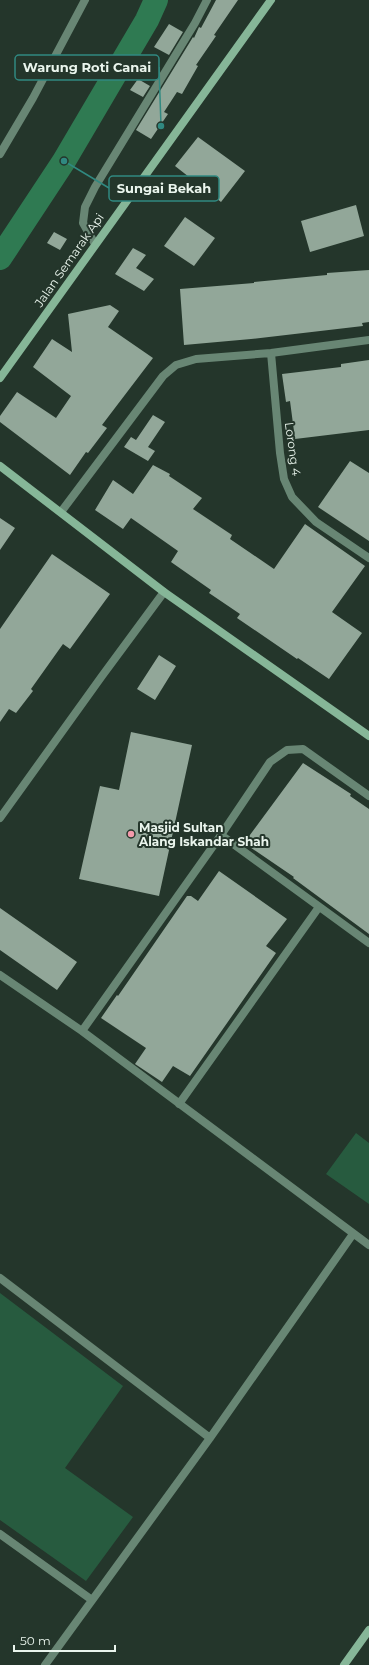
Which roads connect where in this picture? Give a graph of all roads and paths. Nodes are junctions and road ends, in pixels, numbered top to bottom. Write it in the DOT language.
graph roads {
  1 [pos="85,0"];
  2 [pos="207,0"];
  3 [pos="271,0"];
  4 [pos="0,154"];
  5 [pos="95,244"];
  6 [pos="369,340"];
  7 [pos="271,353"];
  8 [pos="0,378"];
  9 [pos="0,466"];
  10 [pos="61,512"];
  11 [pos="369,558"];
  12 [pos="164,592"];
  13 [pos="369,736"];
  14 [pos="369,796"];
  15 [pos="0,818"];
  16 [pos="221,835"];
  17 [pos="319,907"];
  18 [pos="369,943"];
  19 [pos="0,975"];
  20 [pos="82,1031"];
  21 [pos="179,1104"];
  22 [pos="353,1234"];
  23 [pos="369,1245"];
  24 [pos="0,1278"];
  25 [pos="210,1438"];
  26 [pos="0,1534"];
  27 [pos="92,1600"];
  28 [pos="369,1630"];
  29 [pos="45,1665"];
  30 [pos="344,1665"];
  1 -- 4 [label="street"];
  2 -- 5 [label="street"];
  3 -- 5 [label="street, Jalan Semarak Api"];
  5 -- 8 [label="street, Jalan Semarak Api"];
  6 -- 7 [label="street"];
  7 -- 10 [label="street"];
  7 -- 11 [label="street, Lorong 4"];
  9 -- 10 [label="street"];
  10 -- 12 [label="street"];
  12 -- 13 [label="street"];
  12 -- 15 [label="street"];
  14 -- 16 [label="street"];
  16 -- 17 [label="street"];
  16 -- 20 [label="street"];
  17 -- 18 [label="street"];
  17 -- 21 [label="street"];
  19 -- 20 [label="street"];
  20 -- 21 [label="street"];
  21 -- 22 [label="street"];
  22 -- 23 [label="street"];
  22 -- 25 [label="street"];
  24 -- 25 [label="street"];
  25 -- 27 [label="street"];
  26 -- 27 [label="street"];
  27 -- 29 [label="street"];
  28 -- 30 [label="street"];
}
